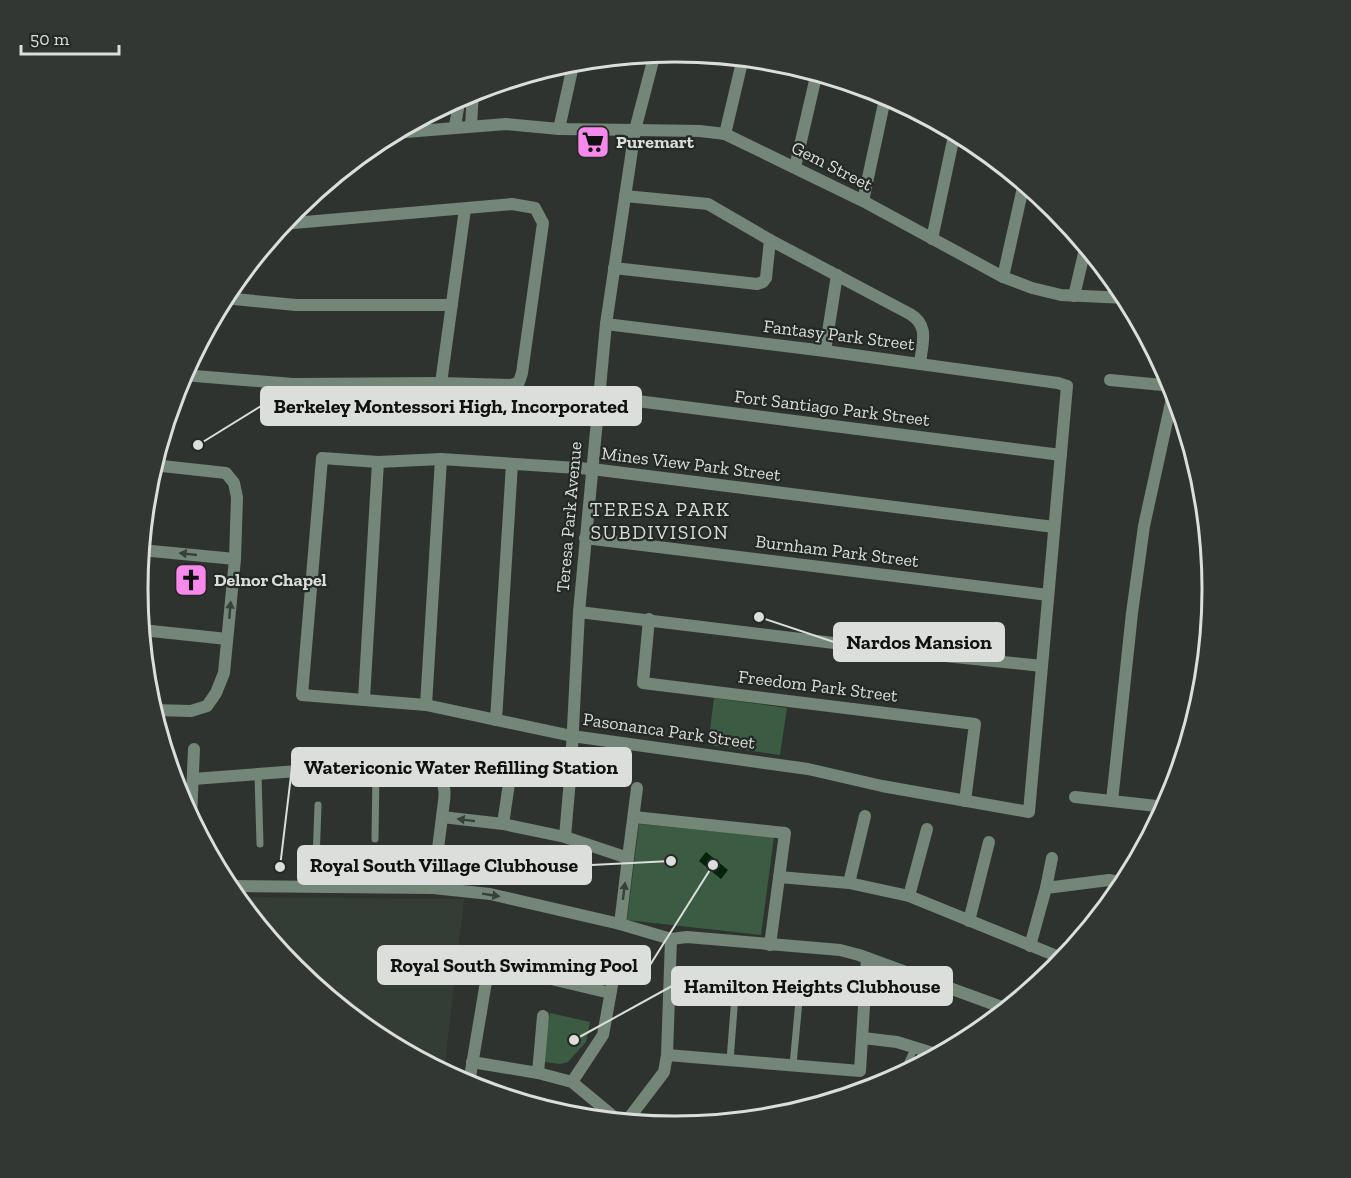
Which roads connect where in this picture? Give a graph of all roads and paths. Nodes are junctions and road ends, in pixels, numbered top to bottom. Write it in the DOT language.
graph roads {
  1 [pos="652,63"];
  2 [pos="741,66"];
  3 [pos="571,72"];
  4 [pos="815,80"];
  5 [pos="472,103"];
  6 [pos="884,105"];
  7 [pos="458,109"];
  8 [pos="455,126"];
  9 [pos="471,126"];
  10 [pos="558,129"];
  11 [pos="635,130"];
  12 [pos="415,131"];
  13 [pos="725,134"];
  14 [pos="953,140"];
  15 [pos="795,167"];
  16 [pos="1022,191"];
  17 [pos="625,196"];
  18 [pos="863,201"];
  19 [pos="465,208"];
  20 [pos="297,223"];
  21 [pos="932,239"];
  22 [pos="770,240"];
  23 [pos="1084,255"];
  24 [pos="614,268"];
  25 [pos="837,275"];
  26 [pos="1003,276"];
  27 [pos="1074,296"];
  28 [pos="1115,298"];
  29 [pos="235,299"];
  30 [pos="452,305"];
  31 [pos="606,324"];
  32 [pos="825,351"];
  33 [pos="920,363"];
  34 [pos="193,376"];
  35 [pos="1110,380"];
  36 [pos="441,383"];
  37 [pos="1163,387"];
  38 [pos="598,396"];
  39 [pos="1170,406"];
  40 [pos="1061,455"];
  41 [pos="441,459"];
  42 [pos="378,462"];
  43 [pos="512,464"];
  44 [pos="163,466"];
  45 [pos="592,469"];
  46 [pos="1054,527"];
  47 [pos="585,538"];
  48 [pos="149,551"];
  49 [pos="234,559"];
  50 [pos="1048,595"];
  51 [pos="579,612"];
  52 [pos="649,619"];
  53 [pos="150,631"];
  54 [pos="227,639"];
  55 [pos="1042,666"];
  56 [pos="302,695"];
  57 [pos="364,699"];
  58 [pos="426,705"];
  59 [pos="162,710"];
  60 [pos="496,720"];
  61 [pos="572,736"];
  62 [pos="194,749"];
  63 [pos="511,770"];
  64 [pos="376,772"];
  65 [pos="258,776"];
  66 [pos="193,779"];
  67 [pos="636,788"];
  68 [pos="1075,797"];
  69 [pos="192,800"];
  70 [pos="965,801"];
  71 [pos="1112,801"];
  72 [pos="318,805"];
  73 [pos="1156,806"];
  74 [pos="865,816"];
  75 [pos="442,817"];
  76 [pos="634,817"];
  77 [pos="503,824"];
  78 [pos="927,829"];
  79 [pos="565,837"];
  80 [pos="375,839"];
  81 [pos="989,842"];
  82 [pos="260,844"];
  83 [pos="628,858"];
  84 [pos="1052,858"];
  85 [pos="779,877"];
  86 [pos="1114,882"];
  87 [pos="849,883"];
  88 [pos="240,886"];
  89 [pos="315,888"];
  90 [pos="433,888"];
  91 [pos="1046,888"];
  92 [pos="909,896"];
  93 [pos="969,921"];
  94 [pos="620,924"];
  95 [pos="671,939"];
  96 [pos="770,945"];
  97 [pos="1030,946"];
  98 [pos="1054,955"];
  99 [pos="867,958"];
  100 [pos="472,960"];
  101 [pos="489,964"];
  102 [pos="615,969"];
  103 [pos="736,983"];
  104 [pos="800,990"];
  105 [pos="610,993"];
  106 [pos="998,1006"];
  107 [pos="543,1016"];
  108 [pos="863,1038"];
  109 [pos="915,1047"];
  110 [pos="929,1052"];
  111 [pos="667,1055"];
  112 [pos="730,1060"];
  113 [pos="472,1062"];
  114 [pos="908,1063"];
  115 [pos="793,1065"];
  116 [pos="538,1073"];
  117 [pos="470,1074"];
  118 [pos="572,1082"];
  119 [pos="608,1112"];
  120 [pos="632,1114"];
  1 -- 11 [label="street, Teresa Park Avenue"];
  2 -- 13 [label="street"];
  3 -- 10 [label="street"];
  4 -- 15 [label="street"];
  5 -- 9 [label="street"];
  6 -- 18 [label="street"];
  7 -- 8 [label="street"];
  8 -- 9 [label="street, Gem Street"];
  8 -- 12 [label="street, Gem Street"];
  9 -- 10 [label="street, Gem Street"];
  10 -- 11 [label="street, Gem Street"];
  11 -- 13 [label="street, Gem Street"];
  11 -- 17 [label="street, Teresa Park Avenue"];
  13 -- 15 [label="street, Gem Street"];
  14 -- 21 [label="street"];
  15 -- 18 [label="street, Gem Street"];
  16 -- 26 [label="street"];
  17 -- 22 [label="street"];
  17 -- 24 [label="street, Teresa Park Avenue"];
  18 -- 21 [label="street, Gem Street"];
  19 -- 20 [label="street"];
  19 -- 30 [label="street"];
  19 -- 36 [label="street"];
  21 -- 26 [label="street, Gem Street"];
  22 -- 24 [label="street"];
  22 -- 25 [label="street"];
  23 -- 27 [label="street"];
  24 -- 31 [label="street, Teresa Park Avenue"];
  25 -- 32 [label="street"];
  25 -- 33 [label="street"];
  26 -- 27 [label="street, Gem Street"];
  27 -- 28 [label="street, Gem Street"];
  29 -- 30 [label="street"];
  30 -- 36 [label="street"];
  31 -- 32 [label="street, Fantasy Park Street"];
  31 -- 38 [label="street, Teresa Park Avenue"];
  32 -- 33 [label="street, Fantasy Park Street"];
  33 -- 40 [label="street, Fantasy Park Street"];
  34 -- 36 [label="street"];
  35 -- 37 [label="street"];
  38 -- 40 [label="street, Fort Santiago Park Street"];
  38 -- 45 [label="street, Teresa Park Avenue"];
  39 -- 71 [label="street"];
  40 -- 46 [label="street"];
  41 -- 42 [label="street, Mines View Park Street"];
  41 -- 43 [label="street, Mines View Park Street"];
  41 -- 58 [label="street"];
  42 -- 56 [label="street, Mines View Park Street"];
  42 -- 57 [label="street"];
  43 -- 45 [label="street, Mines View Park Street"];
  43 -- 60 [label="street"];
  44 -- 49 [label="street"];
  45 -- 46 [label="street, Mines View Park Street"];
  45 -- 47 [label="street, Teresa Park Avenue"];
  46 -- 50 [label="street"];
  47 -- 50 [label="street, Burnham Park Street"];
  47 -- 51 [label="street, Teresa Park Avenue"];
  49 -- 48 [label="street, one-way"];
  54 -- 49 [label="street, one-way"];
  50 -- 55 [label="street"];
  51 -- 52 [label="street"];
  51 -- 61 [label="street, Teresa Park Avenue"];
  52 -- 55 [label="street"];
  52 -- 70 [label="street, Freedom Park Street"];
  53 -- 54 [label="street"];
  54 -- 59 [label="street"];
  55 -- 70 [label="street, Pasonanca Park Street"];
  56 -- 57 [label="street, Pasonanca Park Street"];
  57 -- 58 [label="street, Pasonanca Park Street"];
  58 -- 60 [label="street, Pasonanca Park Street"];
  60 -- 61 [label="street, Pasonanca Park Street"];
  61 -- 70 [label="street, Pasonanca Park Street"];
  61 -- 79 [label="street, Teresa Park Avenue"];
  62 -- 66 [label="street"];
  63 -- 77 [label="street"];
  64 -- 65 [label="street"];
  64 -- 75 [label="street"];
  64 -- 80 [label="lane"];
  65 -- 66 [label="street"];
  65 -- 82 [label="lane"];
  66 -- 69 [label="street"];
  67 -- 76 [label="street"];
  68 -- 71 [label="street"];
  71 -- 73 [label="street"];
  72 -- 89 [label="lane"];
  74 -- 87 [label="street"];
  77 -- 75 [label="street, one-way"];
  75 -- 90 [label="street"];
  76 -- 83 [label="street"];
  76 -- 85 [label="street"];
  77 -- 79 [label="street"];
  78 -- 92 [label="street"];
  79 -- 83 [label="street"];
  81 -- 93 [label="street"];
  94 -- 83 [label="street, one-way"];
  84 -- 91 [label="street"];
  85 -- 87 [label="street"];
  85 -- 96 [label="street"];
  86 -- 91 [label="street"];
  87 -- 92 [label="street"];
  88 -- 89 [label="street"];
  89 -- 90 [label="street"];
  90 -- 94 [label="street, one-way"];
  91 -- 97 [label="street"];
  92 -- 93 [label="street"];
  93 -- 97 [label="street"];
  94 -- 95 [label="street"];
  95 -- 96 [label="street"];
  95 -- 111 [label="street"];
  96 -- 99 [label="street"];
  97 -- 98 [label="street"];
  99 -- 106 [label="street"];
  99 -- 108 [label="street"];
  100 -- 101 [label="street"];
  101 -- 105 [label="street"];
  101 -- 113 [label="street"];
  102 -- 105 [label="street"];
  103 -- 112 [label="lane"];
  104 -- 115 [label="lane"];
  105 -- 118 [label="street"];
  107 -- 116 [label="street"];
  108 -- 109 [label="street"];
  108 -- 115 [label="street"];
  109 -- 110 [label="street"];
  109 -- 114 [label="lane"];
  111 -- 112 [label="street"];
  111 -- 120 [label="street"];
  112 -- 115 [label="street"];
  113 -- 116 [label="street"];
  113 -- 117 [label="street"];
  116 -- 118 [label="street"];
  118 -- 119 [label="street"];
}
